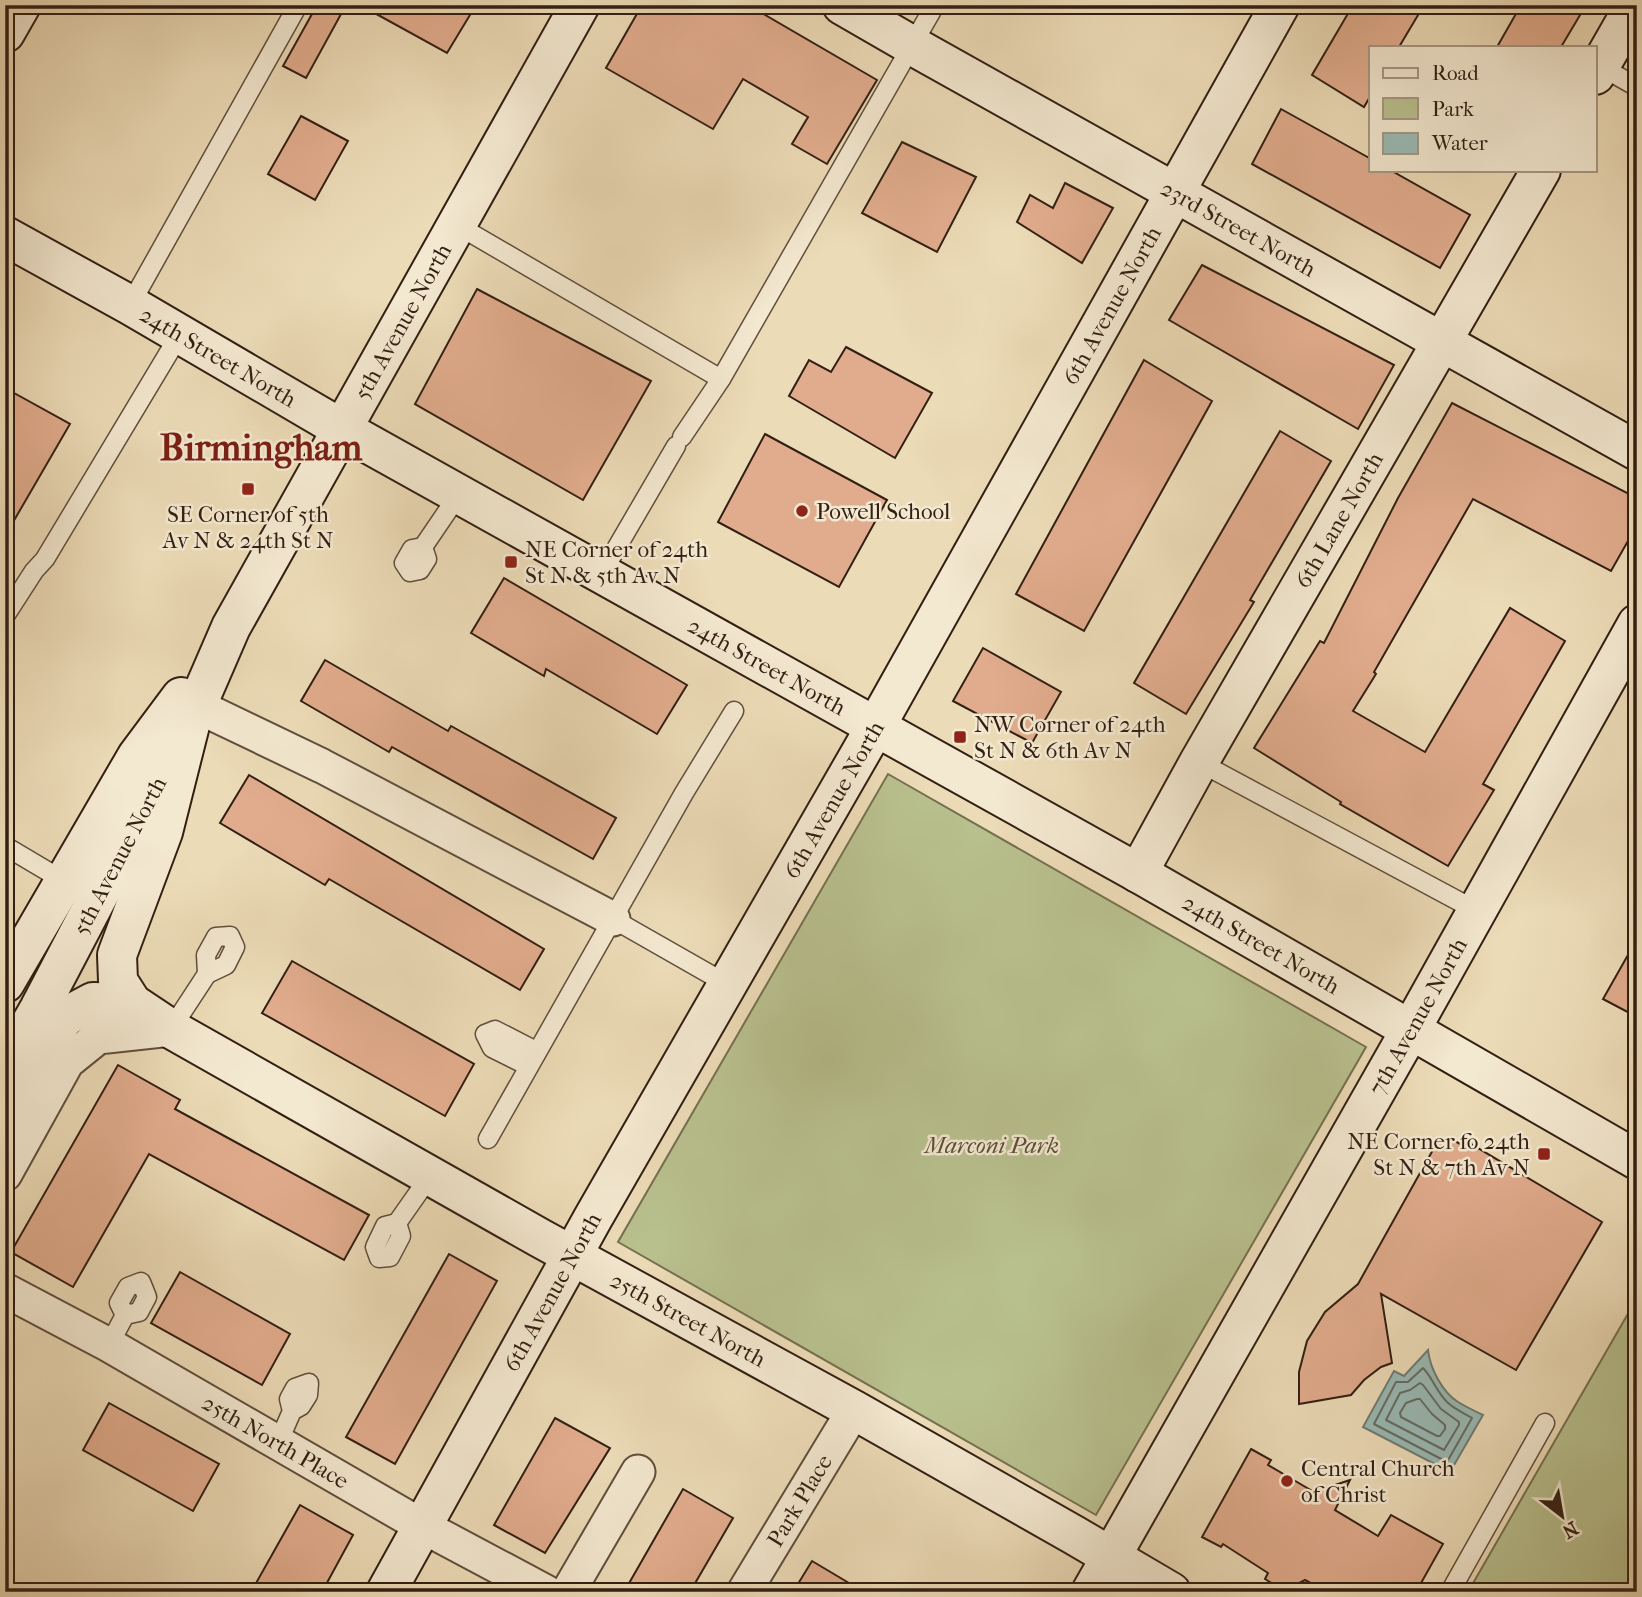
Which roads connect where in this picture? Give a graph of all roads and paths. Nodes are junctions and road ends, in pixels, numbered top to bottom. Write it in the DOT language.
graph roads {
  1 [pos="21,5"];
  2 [pos="298,5"];
  3 [pos="580,5"];
  4 [pos="842,5"];
  5 [pos="935,5"];
  6 [pos="1280,5"];
  7 [pos="1635,5"];
  8 [pos="5,33"];
  9 [pos="913,46"];
  10 [pos="1597,71"];
  11 [pos="1637,87"];
  12 [pos="1540,172"];
  13 [pos="1175,193"];
  14 [pos="457,225"];
  15 [pos="5,236"];
  16 [pos="130,305"];
  17 [pos="180,334"];
  18 [pos="1442,342"];
  19 [pos="721,379"];
  20 [pos="342,429"];
  21 [pos="1637,451"];
  22 [pos="459,494"];
  23 [pos="423,547"];
  24 [pos="602,573"];
  25 [pos="5,616"];
  26 [pos="1637,624"];
  27 [pos="224,639"];
  28 [pos="734,710"];
  29 [pos="195,711"];
  30 [pos="876,726"];
  31 [pos="1199,762"];
  32 [pos="5,846"];
  33 [pos="1138,873"];
  34 [pos="64,881"];
  35 [pos="1477,911"];
  36 [pos="613,919"];
  37 [pos="207,974"];
  38 [pos="5,982"];
  39 [pos="727,984"];
  40 [pos="132,1003"];
  41 [pos="171,1029"];
  42 [pos="1411,1029"];
  43 [pos="5,1069"];
  44 [pos="5,1112"];
  45 [pos="488,1139"];
  46 [pos="1637,1160"];
  47 [pos="5,1174"];
  48 [pos="430,1176"];
  49 [pos="397,1223"];
  50 [pos="571,1256"];
  51 [pos="5,1290"];
  52 [pos="125,1315"];
  53 [pos="108,1345"];
  54 [pos="854,1410"];
  55 [pos="292,1411"];
  56 [pos="1545,1423"];
  57 [pos="278,1443"];
  58 [pos="638,1472"];
  59 [pos="422,1526"];
  60 [pos="1111,1556"];
  61 [pos="386,1592"];
  62 [pos="546,1592"];
  63 [pos="568,1592"];
  64 [pos="744,1592"];
  65 [pos="1091,1592"];
  66 [pos="1171,1592"];
  67 [pos="1450,1592"];
  1 -- 8 [label="main road"];
  2 -- 16 [label="lane"];
  3 -- 14 [label="main road, 5th Avenue North"];
  4 -- 9 [label="main road, 23rd Street North"];
  5 -- 9 [label="lane"];
  6 -- 13 [label="main road, 6th Avenue North"];
  7 -- 10 [label="main road"];
  9 -- 13 [label="main road, 23rd Street North"];
  9 -- 19 [label="lane"];
  10 -- 11 [label="lane"];
  12 -- 18 [label="main road, 6th Lane North"];
  13 -- 18 [label="main road, 23rd Street North"];
  13 -- 30 [label="main road, 6th Avenue North"];
  14 -- 19 [label="lane"];
  14 -- 20 [label="main road, 5th Avenue North"];
  15 -- 16 [label="main road, 24th Street North"];
  16 -- 17 [label="main road, 24th Street North"];
  17 -- 20 [label="main road, 24th Street North"];
  17 -- 25 [label="lane"];
  18 -- 21 [label="main road, 23rd Street North"];
  18 -- 31 [label="main road, 6th Lane North"];
  19 -- 24 [label="lane"];
  20 -- 22 [label="main road, 24th Street North"];
  20 -- 27 [label="main road, 5th Avenue North"];
  22 -- 23 [label="lane"];
  22 -- 24 [label="main road, 24th Street North"];
  24 -- 30 [label="main road, 24th Street North"];
  26 -- 35 [label="main road, 7th Avenue North"];
  27 -- 29 [label="main road, 5th Avenue North"];
  27 -- 34 [label="main road, 5th Avenue North"];
  28 -- 36 [label="lane"];
  29 -- 36 [label="street"];
  29 -- 40 [label="main road"];
  29 -- 43 [label="main road, 5th Avenue North"];
  30 -- 33 [label="main road, 24th Street North"];
  30 -- 39 [label="main road, 6th Avenue North"];
  31 -- 33 [label="main road, 6th Lane North"];
  31 -- 35 [label="lane"];
  32 -- 34 [label="lane"];
  33 -- 42 [label="main road, 24th Street North"];
  34 -- 38 [label="main road, 5th Avenue North"];
  35 -- 42 [label="main road, 7th Avenue North"];
  36 -- 39 [label="lane"];
  36 -- 45 [label="lane"];
  37 -- 41 [label="lane"];
  39 -- 50 [label="main road, 6th Avenue North"];
  40 -- 41 [label="main road, 25th Street North"];
  40 -- 44 [label="main road"];
  41 -- 47 [label="street"];
  41 -- 48 [label="main road, 25th Street North"];
  42 -- 46 [label="main road, 24th Street North"];
  42 -- 60 [label="main road, 7th Avenue North"];
  48 -- 49 [label="lane"];
  48 -- 50 [label="main road, 25th Street North"];
  50 -- 54 [label="main road, 25th Street North"];
  50 -- 59 [label="main road, 6th Avenue North"];
  51 -- 53 [label="street, 25th North Place"];
  52 -- 53 [label="lane"];
  53 -- 57 [label="street, 25th North Place"];
  54 -- 60 [label="main road, 25th Street North"];
  54 -- 64 [label="street, Park Place"];
  55 -- 57 [label="lane"];
  56 -- 67 [label="lane"];
  57 -- 59 [label="street, 25th North Place"];
  58 -- 63 [label="street"];
  59 -- 61 [label="main road, 6th Avenue North"];
  59 -- 62 [label="street, 25th North Place"];
  60 -- 65 [label="main road, 7th Avenue North"];
  60 -- 66 [label="main road, 25th Street North"];
}
